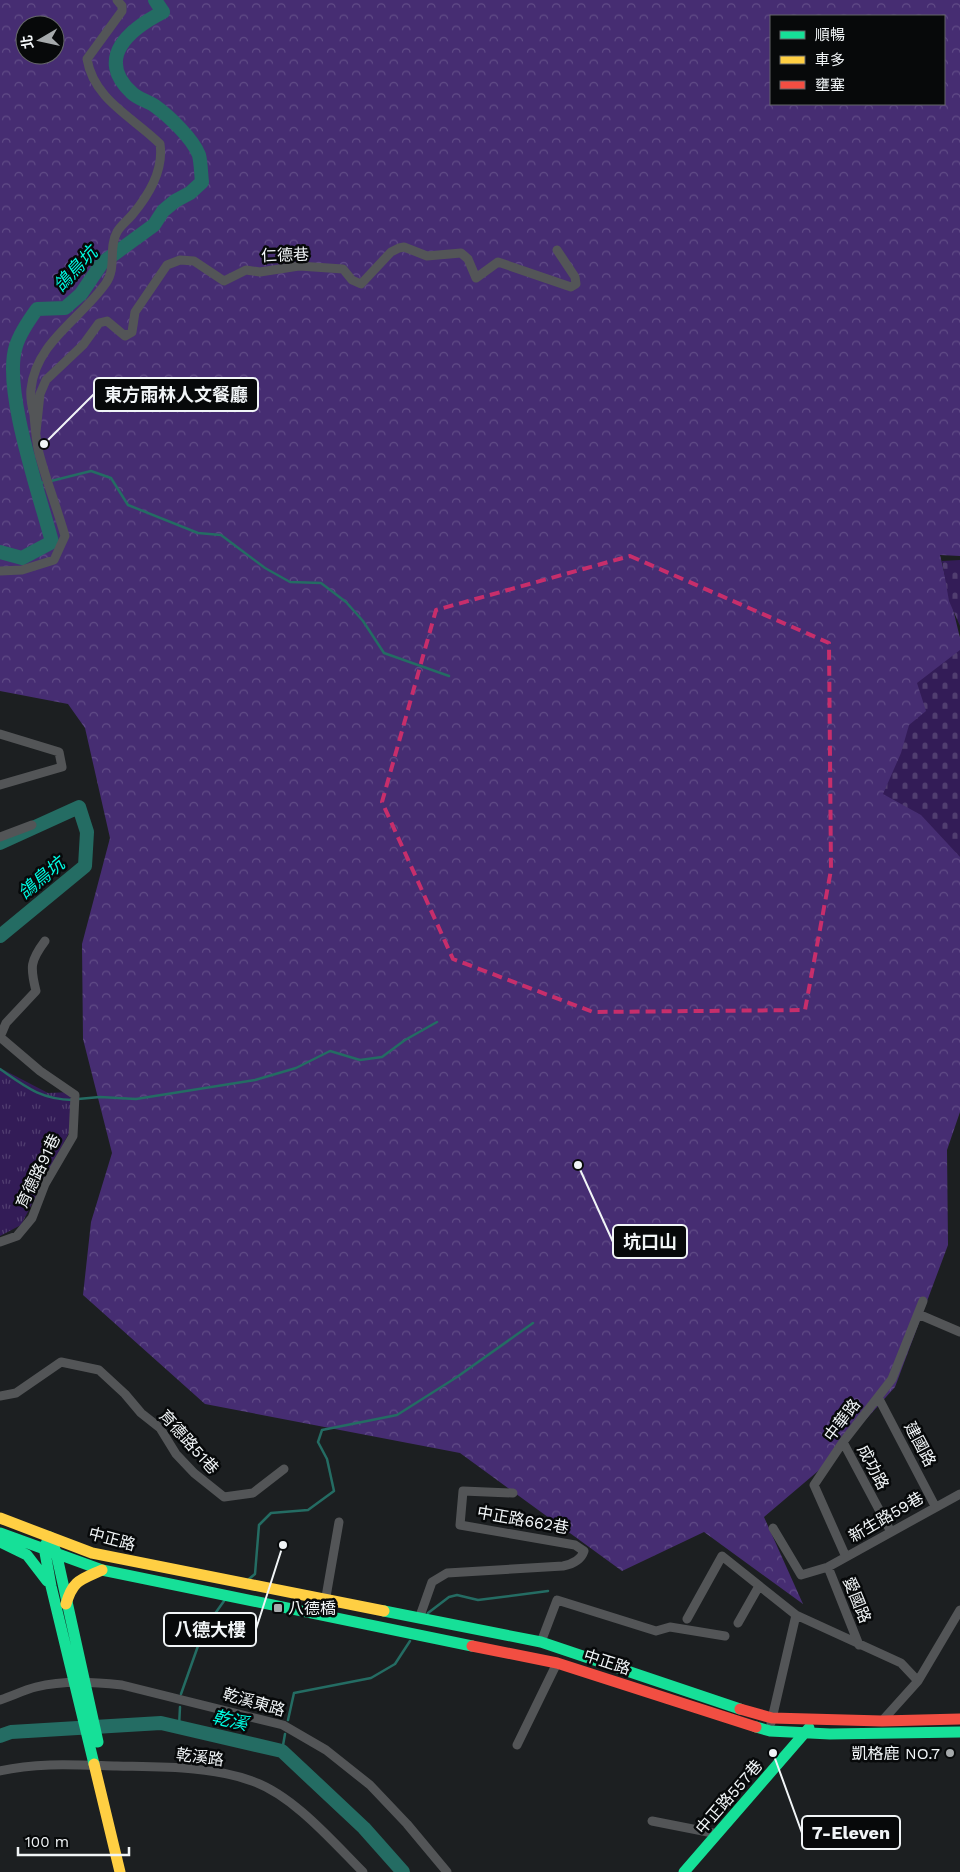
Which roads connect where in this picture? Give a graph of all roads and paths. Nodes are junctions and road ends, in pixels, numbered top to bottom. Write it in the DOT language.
graph roads {
  1 [pos="117,0"];
  2 [pos="557,250"];
  3 [pos="36,432"];
  4 [pos="0,571"];
  5 [pos="0,734"];
  6 [pos="0,785"];
  7 [pos="32,825"];
  8 [pos="0,836"];
  9 [pos="45,941"];
  10 [pos="0,1242"];
  11 [pos="923,1301"];
  12 [pos="918,1314"];
  13 [pos="960,1332"];
  14 [pos="0,1396"];
  15 [pos="878,1397"];
  16 [pos="843,1442"];
  17 [pos="284,1468"];
  18 [pos="513,1493"];
  19 [pos="960,1494"];
  20 [pos="935,1506"];
  21 [pos="0,1518"];
  22 [pos="338,1522"];
  23 [pos="773,1528"];
  24 [pos="891,1532"];
  25 [pos="0,1533"];
  26 [pos="50,1537"];
  27 [pos="0,1542"];
  28 [pos="44,1547"];
  29 [pos="56,1552"];
  30 [pos="846,1557"];
  31 [pos="828,1567"];
  32 [pos="102,1570"];
  33 [pos="51,1586"];
  34 [pos="759,1586"];
  35 [pos="325,1598"];
  36 [pos="66,1604"];
  37 [pos="960,1610"];
  38 [pos="323,1614"];
  39 [pos="420,1616"];
  40 [pos="796,1616"];
  41 [pos="687,1619"];
  42 [pos="738,1623"];
  43 [pos="725,1636"];
  44 [pos="518,1637"];
  45 [pos="542,1642"];
  46 [pos="858,1645"];
  47 [pos="516,1654"];
  48 [pos="557,1662"];
  49 [pos="918,1681"];
  50 [pos="0,1700"];
  51 [pos="772,1718"];
  52 [pos="817,1719"];
  53 [pos="960,1719"];
  54 [pos="882,1721"];
  55 [pos="770,1731"];
  56 [pos="960,1732"];
  57 [pos="806,1733"];
  58 [pos="517,1745"];
  59 [pos="0,1771"];
  60 [pos="652,1820"];
  61 [pos="718,1834"];
  62 [pos="120,1872"];
  63 [pos="128,1872"];
  64 [pos="363,1872"];
  65 [pos="447,1872"];
  66 [pos="684,1872"];
  1 -- 3 [label="street, 仁德巷"];
  2 -- 3 [label="street, 仁德巷"];
  3 -- 4 [label="street, 仁德巷"];
  5 -- 6 [label="street"];
  7 -- 8 [label="street"];
  9 -- 10 [label="street, 育德路91巷"];
  11 -- 12 [label="street, 中華路"];
  12 -- 13 [label="street"];
  12 -- 15 [label="street, 中華路"];
  14 -- 17 [label="street, 育德路51巷"];
  15 -- 16 [label="street, 中華路"];
  15 -- 20 [label="street, 建國路"];
  16 -- 24 [label="street, 成功路"];
  16 -- 30 [label="street, 中華路"];
  18 -- 39 [label="street, 中正路662巷"];
  19 -- 20 [label="street, 新生路59巷"];
  20 -- 24 [label="street, 新生路59巷"];
  21 -- 26 [label="main road, 中正路"];
  22 -- 35 [label="street"];
  23 -- 31 [label="street, 新生路59巷"];
  24 -- 30 [label="street, 新生路59巷"];
  25 -- 28 [label="main road, 中正路"];
  26 -- 28 [label="main road"];
  26 -- 29 [label="main road"];
  26 -- 35 [label="main road, 中正路"];
  27 -- 33 [label="main road"];
  28 -- 29 [label="main road, 中正路"];
  28 -- 33 [label="main road"];
  29 -- 32 [label="main road, 中正路"];
  29 -- 36 [label="main road"];
  30 -- 31 [label="street, 新生路59巷"];
  31 -- 46 [label="street, 愛國路"];
  32 -- 36 [label="main road"];
  32 -- 38 [label="main road, 中正路"];
  33 -- 62 [label="main road"];
  34 -- 40 [label="street"];
  34 -- 41 [label="street"];
  34 -- 42 [label="street"];
  35 -- 38 [label="street"];
  35 -- 39 [label="main road, 中正路"];
  36 -- 63 [label="main road"];
  37 -- 49 [label="street"];
  38 -- 47 [label="main road, 中正路"];
  39 -- 44 [label="main road, 中正路"];
  40 -- 46 [label="street"];
  40 -- 51 [label="street"];
  43 -- 45 [label="street"];
  44 -- 45 [label="main road, 中正路"];
  44 -- 47 [label="main road"];
  45 -- 51 [label="main road, 中正路"];
  46 -- 49 [label="street"];
  47 -- 48 [label="main road, 中正路"];
  48 -- 55 [label="main road, 中正路"];
  48 -- 58 [label="street"];
  49 -- 54 [label="street"];
  50 -- 65 [label="street, 乾溪東路"];
  51 -- 52 [label="main road, 中正路"];
  51 -- 55 [label="street"];
  52 -- 54 [label="main road, 中正路"];
  52 -- 57 [label="main road, 中正路557巷"];
  53 -- 54 [label="main road, 中正路"];
  55 -- 57 [label="main road, 中正路"];
  56 -- 57 [label="main road, 中正路"];
  57 -- 61 [label="main road, 中正路557巷"];
  59 -- 64 [label="street, 乾溪路"];
  60 -- 61 [label="street"];
  61 -- 66 [label="main road, 中正路557巷"];
}
